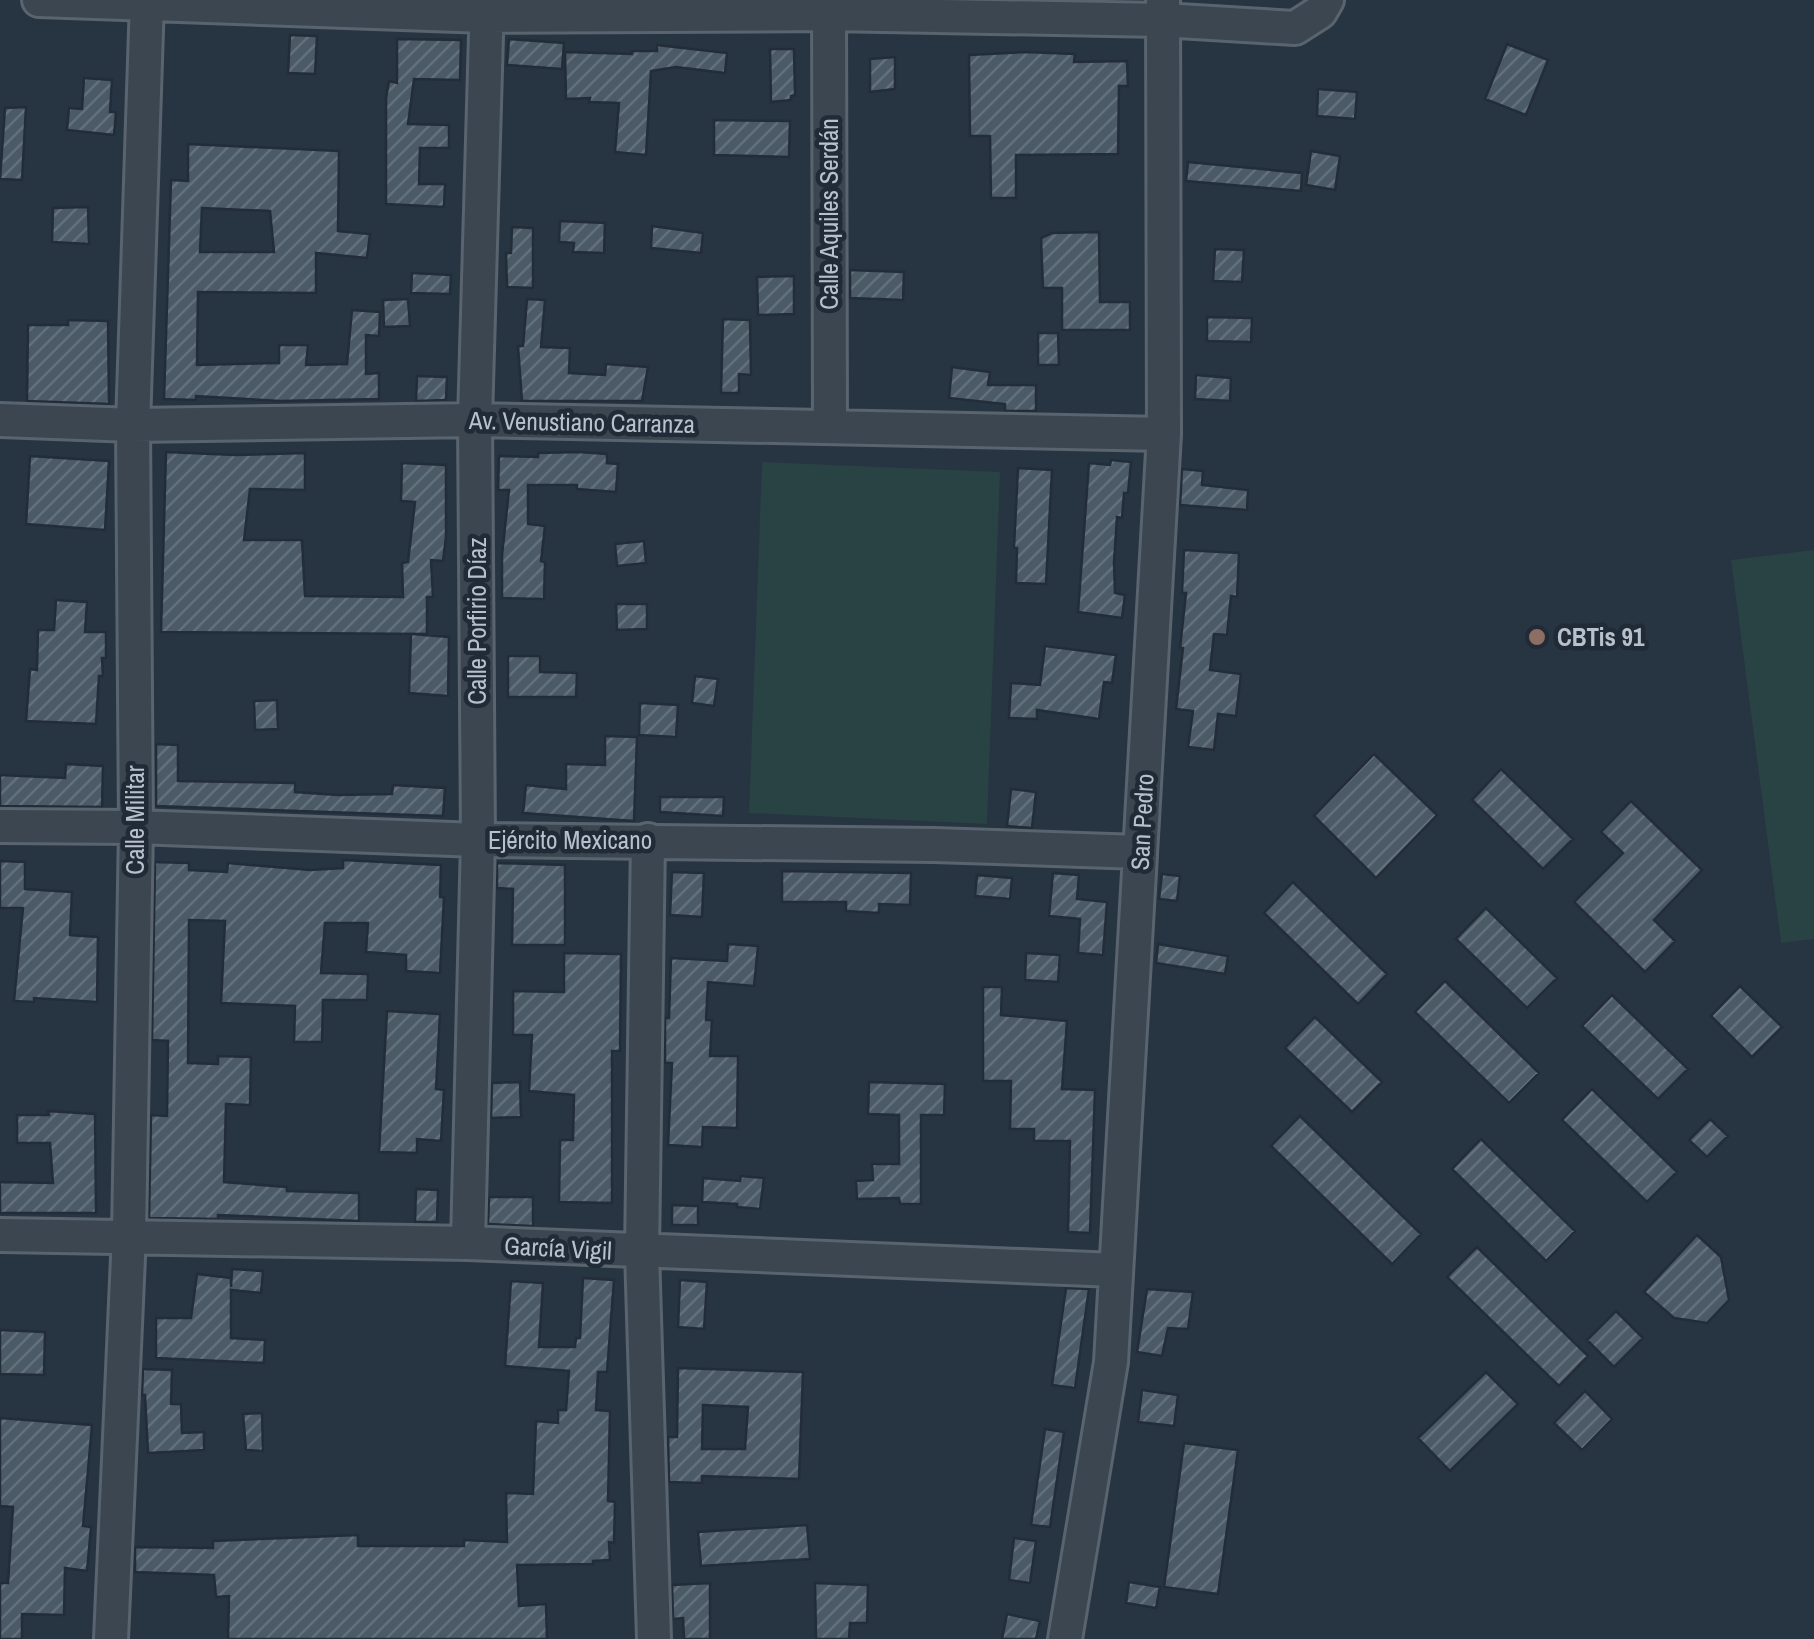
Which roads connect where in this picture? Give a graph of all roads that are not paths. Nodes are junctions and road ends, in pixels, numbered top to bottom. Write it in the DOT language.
graph roads {
  1 [pos="39,0"];
  2 [pos="1326,0"];
  3 [pos="147,1"];
  4 [pos="829,7"];
  5 [pos="486,8"];
  6 [pos="1163,10"];
  7 [pos="0,420"];
  8 [pos="476,420"];
  9 [pos="133,424"];
  10 [pos="830,428"];
  11 [pos="1164,434"];
  12 [pos="0,826"];
  13 [pos="136,827"];
  14 [pos="478,840"];
  15 [pos="648,840"];
  16 [pos="1140,852"];
  17 [pos="0,1234"];
  18 [pos="130,1235"];
  19 [pos="468,1243"];
  20 [pos="642,1252"];
  21 [pos="1115,1270"];
  22 [pos="110,1639"];
  23 [pos="654,1639"];
  24 [pos="1065,1639"];
  1 -- 3 [label="street"];
  2 -- 6 [label="street"];
  3 -- 5 [label="street"];
  3 -- 9 [label="street, Calle Militar"];
  4 -- 5 [label="street"];
  4 -- 6 [label="street"];
  4 -- 10 [label="street, Calle Aquiles Serdán"];
  5 -- 8 [label="street, Calle Porfirio Díaz"];
  6 -- 11 [label="street, San Pedro"];
  7 -- 9 [label="street, Av. Venustiano Carranza"];
  8 -- 9 [label="street, Av. Venustiano Carranza"];
  8 -- 10 [label="street, Av. Venustiano Carranza"];
  8 -- 14 [label="street, Calle Porfirio Díaz"];
  9 -- 13 [label="street, Calle Militar"];
  10 -- 11 [label="street, Av. Venustiano Carranza"];
  11 -- 16 [label="street, San Pedro"];
  12 -- 13 [label="street, Ejército Mexicano"];
  13 -- 14 [label="street, Ejército Mexicano"];
  13 -- 18 [label="street, Calle Militar"];
  14 -- 15 [label="street, Ejército Mexicano"];
  14 -- 19 [label="street, Calle Porfirio Díaz"];
  15 -- 16 [label="street, Ejército Mexicano"];
  15 -- 20 [label="street"];
  16 -- 21 [label="street, San Pedro"];
  17 -- 18 [label="street, García Vigil"];
  18 -- 19 [label="street, García Vigil"];
  18 -- 22 [label="street, Calle Militar"];
  19 -- 20 [label="street, García Vigil"];
  20 -- 21 [label="street, García Vigil"];
  20 -- 23 [label="street"];
  21 -- 24 [label="street, San Pedro"];
}
